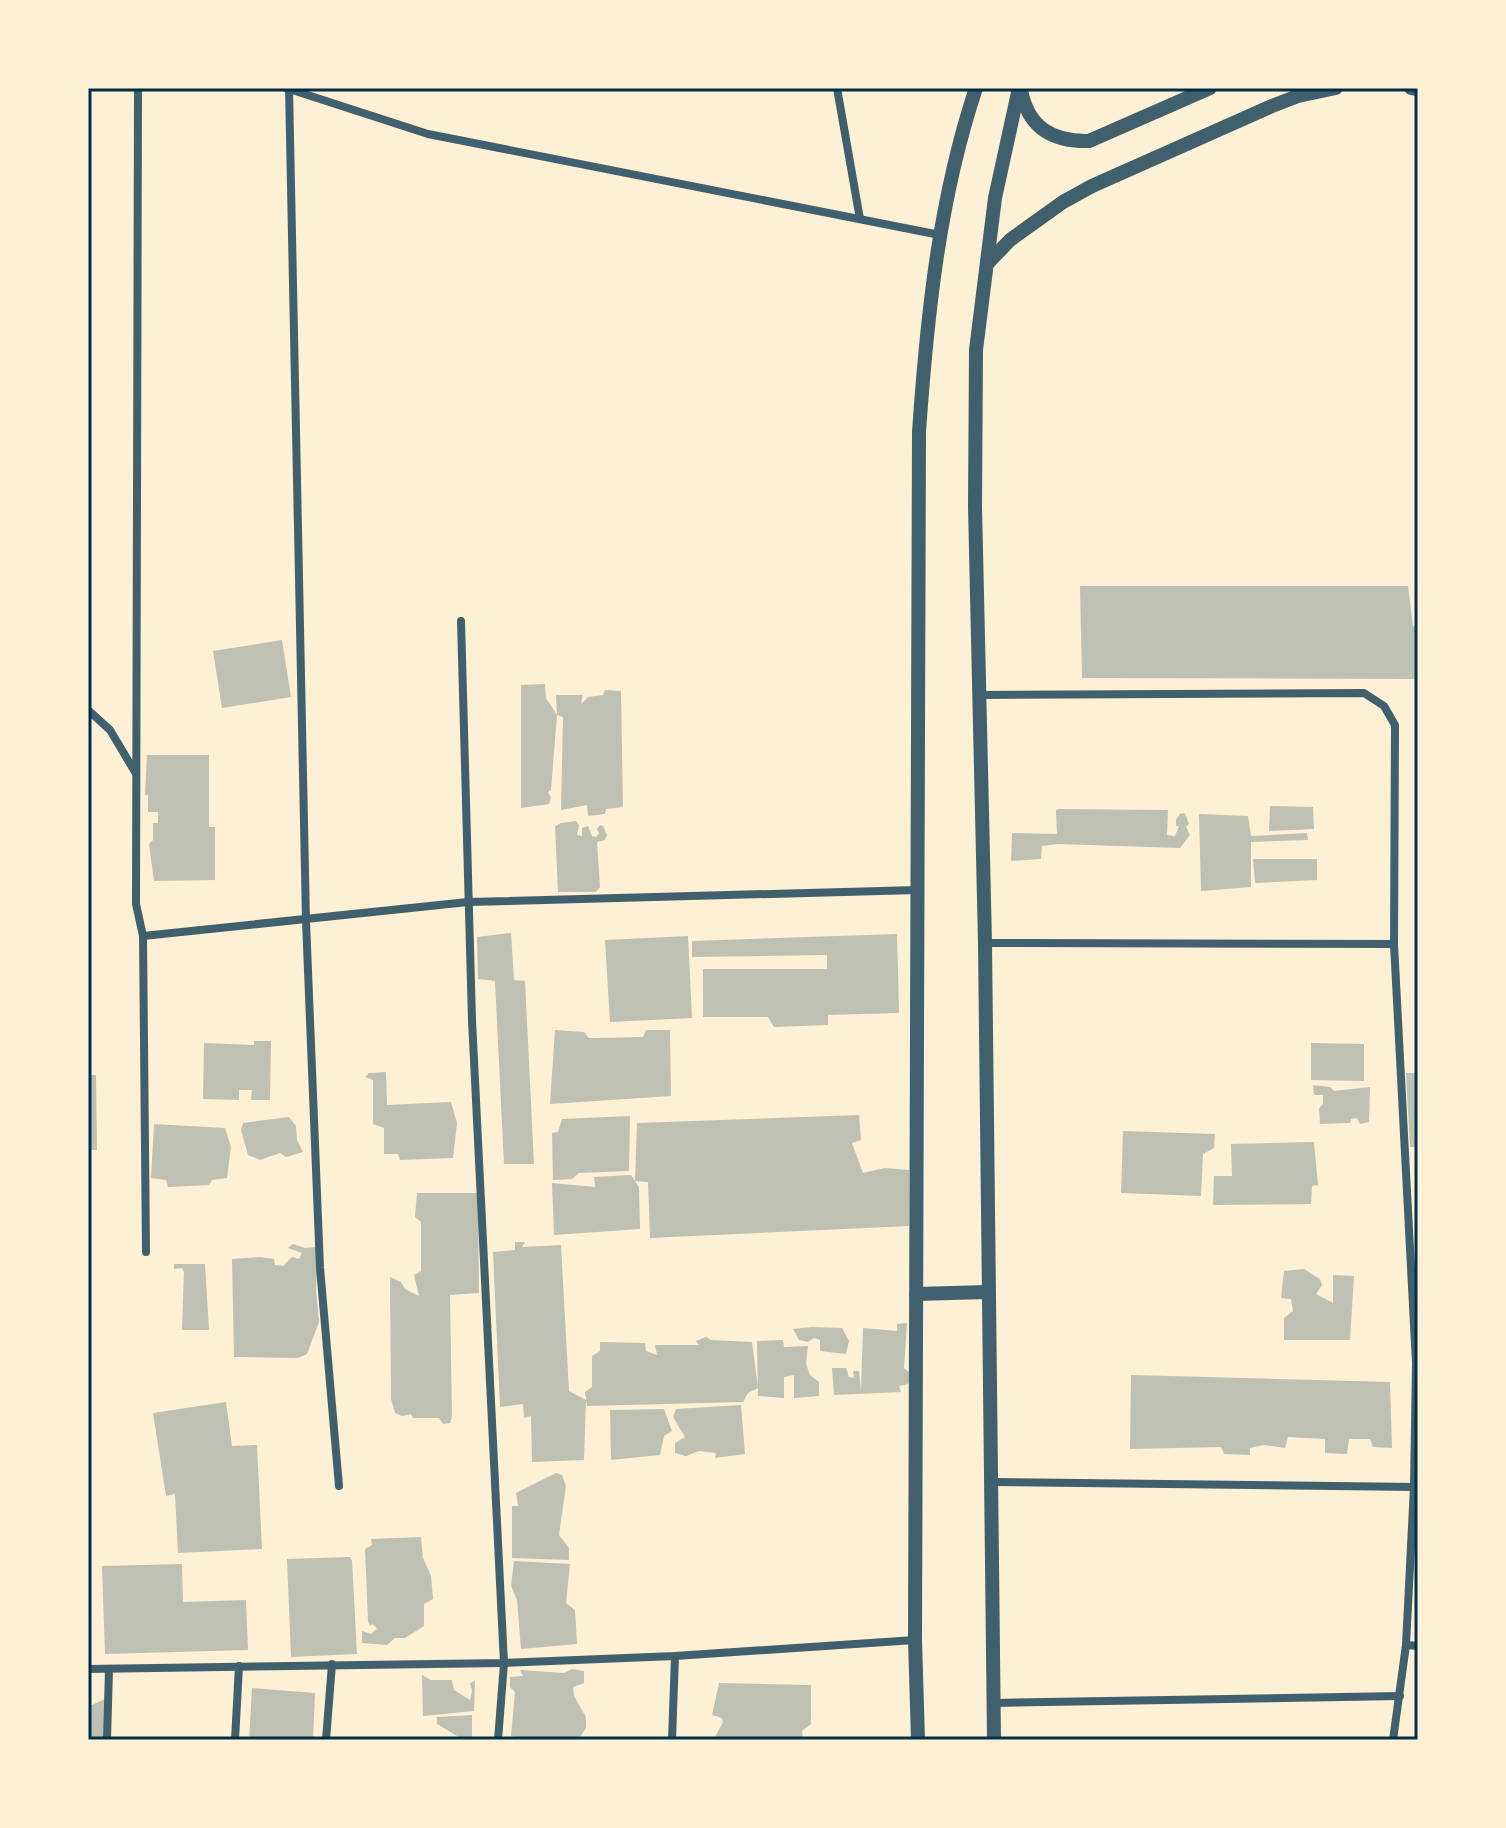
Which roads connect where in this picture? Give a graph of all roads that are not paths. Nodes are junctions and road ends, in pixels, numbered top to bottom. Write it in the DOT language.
graph roads {
  1 [pos="138,88"];
  2 [pos="288,88"];
  3 [pos="837,88"];
  4 [pos="976,88"];
  5 [pos="1020,88"];
  6 [pos="1210,88"];
  7 [pos="1336,88"];
  8 [pos="1411,88"];
  9 [pos="1418,89"];
  10 [pos="860,219"];
  11 [pos="940,235"];
  12 [pos="987,264"];
  13 [pos="461,621"];
  14 [pos="979,695"];
  15 [pos="88,710"];
  16 [pos="137,774"];
  17 [pos="917,890"];
  18 [pos="468,902"];
  19 [pos="306,921"];
  20 [pos="143,936"];
  21 [pos="985,943"];
  22 [pos="1394,944"];
  23 [pos="146,1252"];
  24 [pos="987,1292"];
  25 [pos="916,1294"];
  26 [pos="990,1482"];
  27 [pos="339,1486"];
  28 [pos="1416,1487"];
  29 [pos="915,1640"];
  30 [pos="1406,1645"];
  31 [pos="1418,1646"];
  32 [pos="675,1656"];
  33 [pos="504,1663"];
  34 [pos="332,1664"];
  35 [pos="239,1666"];
  36 [pos="88,1669"];
  37 [pos="109,1669"];
  38 [pos="1400,1696"];
  39 [pos="994,1703"];
  40 [pos="107,1740"];
  41 [pos="235,1740"];
  42 [pos="326,1740"];
  43 [pos="498,1740"];
  44 [pos="672,1740"];
  45 [pos="918,1740"];
  46 [pos="994,1740"];
  47 [pos="1393,1740"];
  1 -- 16 [label="street"];
  2 -- 10 [label="street"];
  2 -- 19 [label="street"];
  3 -- 10 [label="street"];
  4 -- 11 [label="street"];
  5 -- 6 [label="street"];
  5 -- 12 [label="street"];
  7 -- 12 [label="street"];
  8 -- 9 [label="street"];
  10 -- 11 [label="street"];
  11 -- 17 [label="street"];
  12 -- 14 [label="street"];
  13 -- 18 [label="street"];
  14 -- 21 [label="street"];
  14 -- 22 [label="street"];
  15 -- 16 [label="street"];
  16 -- 20 [label="street"];
  17 -- 18 [label="street"];
  17 -- 25 [label="street"];
  18 -- 19 [label="street"];
  18 -- 33 [label="street"];
  19 -- 20 [label="street"];
  19 -- 27 [label="street"];
  20 -- 23 [label="street"];
  21 -- 22 [label="street"];
  21 -- 24 [label="street"];
  22 -- 28 [label="street"];
  24 -- 25 [label="street"];
  24 -- 26 [label="street"];
  25 -- 29 [label="street"];
  26 -- 28 [label="street"];
  26 -- 39 [label="street"];
  28 -- 30 [label="street"];
  29 -- 32 [label="street"];
  29 -- 45 [label="street"];
  30 -- 31 [label="street"];
  30 -- 38 [label="street"];
  32 -- 33 [label="street"];
  32 -- 44 [label="street"];
  33 -- 34 [label="street"];
  33 -- 43 [label="street"];
  34 -- 35 [label="street"];
  34 -- 42 [label="street"];
  35 -- 37 [label="street"];
  35 -- 41 [label="street"];
  36 -- 37 [label="street"];
  37 -- 40 [label="street"];
  38 -- 39 [label="street"];
  38 -- 47 [label="street"];
  39 -- 46 [label="street"];
}
